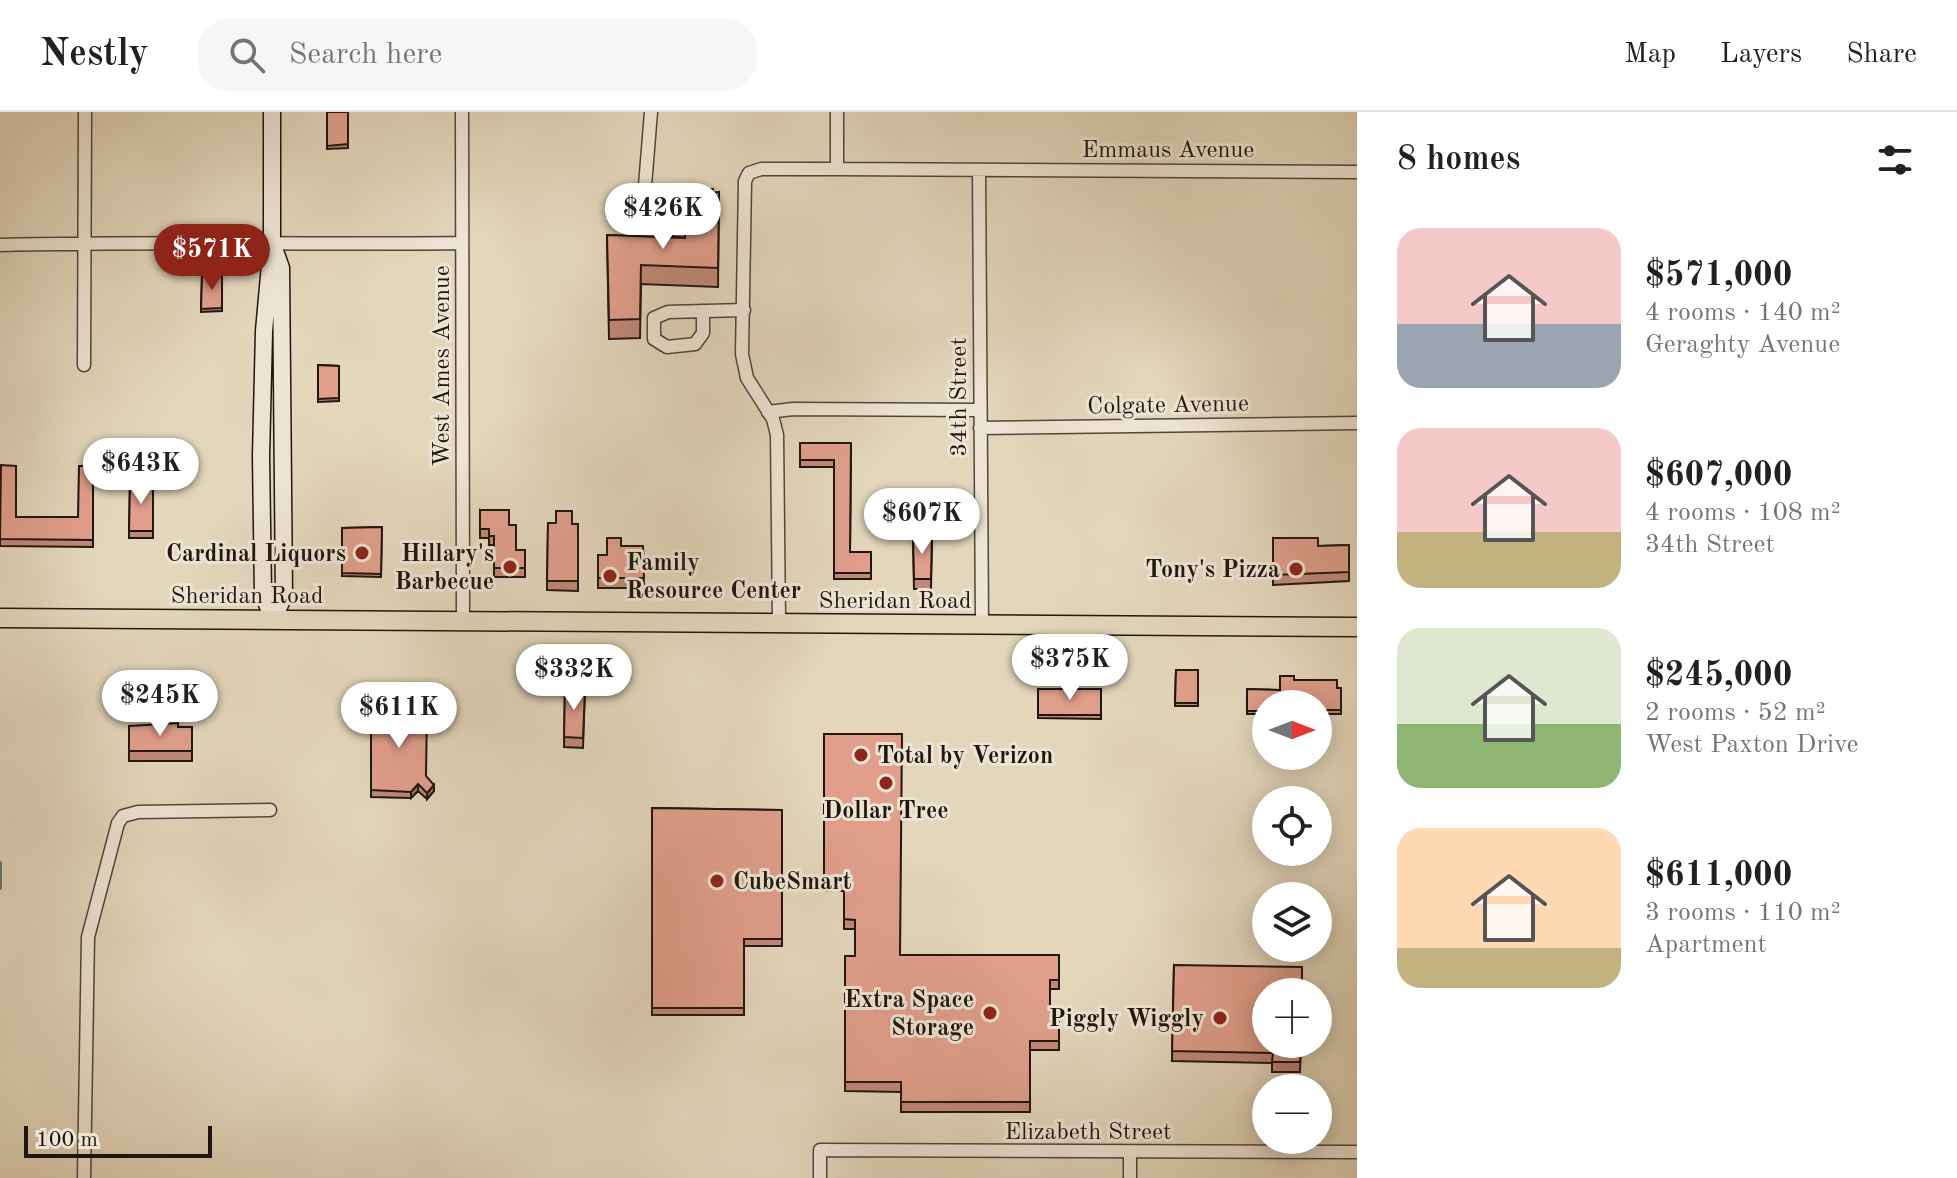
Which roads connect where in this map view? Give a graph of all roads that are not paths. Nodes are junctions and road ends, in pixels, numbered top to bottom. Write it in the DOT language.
graph roads {
  1 [pos="85,112"];
  2 [pos="272,112"];
  3 [pos="462,112"];
  4 [pos="651,112"];
  5 [pos="837,116"];
  6 [pos="837,169"];
  7 [pos="979,170"];
  8 [pos="1357,172"];
  9 [pos="644,198"];
  10 [pos="85,243"];
  11 [pos="272,243"];
  12 [pos="462,243"];
  13 [pos="0,245"];
  14 [pos="744,310"];
  15 [pos="703,311"];
  16 [pos="84,365"];
  17 [pos="980,410"];
  18 [pos="768,412"];
  19 [pos="1357,423"];
  20 [pos="980,428"];
  21 [pos="0,618"];
  22 [pos="273,619"];
  23 [pos="463,621"];
  24 [pos="779,623"];
  25 [pos="982,624"];
  26 [pos="1357,627"];
  27 [pos="270,810"];
  28 [pos="1357,1152"];
  29 [pos="1130,1153"];
  30 [pos="84,1178"];
  31 [pos="820,1178"];
  32 [pos="1130,1178"];
  1 -- 10 [label="street"];
  2 -- 11 [label="main road"];
  3 -- 12 [label="street, West Ames Avenue"];
  4 -- 9 [label="street"];
  5 -- 6 [label="street"];
  6 -- 7 [label="street, Emmaus Avenue"];
  6 -- 14 [label="street, Emmaus Avenue"];
  7 -- 8 [label="street, Emmaus Avenue"];
  7 -- 17 [label="street, 34th Street"];
  10 -- 11 [label="street"];
  10 -- 13 [label="street"];
  10 -- 16 [label="street"];
  11 -- 12 [label="street"];
  11 -- 22 [label="main road"];
  12 -- 23 [label="street, West Ames Avenue"];
  14 -- 15 [label="street"];
  14 -- 18 [label="street"];
  15 -- 15 [label="street"];
  17 -- 18 [label="street"];
  17 -- 20 [label="street, 34th Street"];
  18 -- 24 [label="street"];
  19 -- 20 [label="street, Colgate Avenue"];
  20 -- 25 [label="street, 34th Street"];
  21 -- 22 [label="main road, Sheridan Road"];
  22 -- 23 [label="main road, Sheridan Road"];
  23 -- 24 [label="main road, Sheridan Road"];
  24 -- 25 [label="main road, Sheridan Road"];
  25 -- 26 [label="main road, Sheridan Road"];
  27 -- 30 [label="street"];
  28 -- 29 [label="street, Elizabeth Street"];
  29 -- 31 [label="street, Elizabeth Street"];
  29 -- 32 [label="street"];
}
